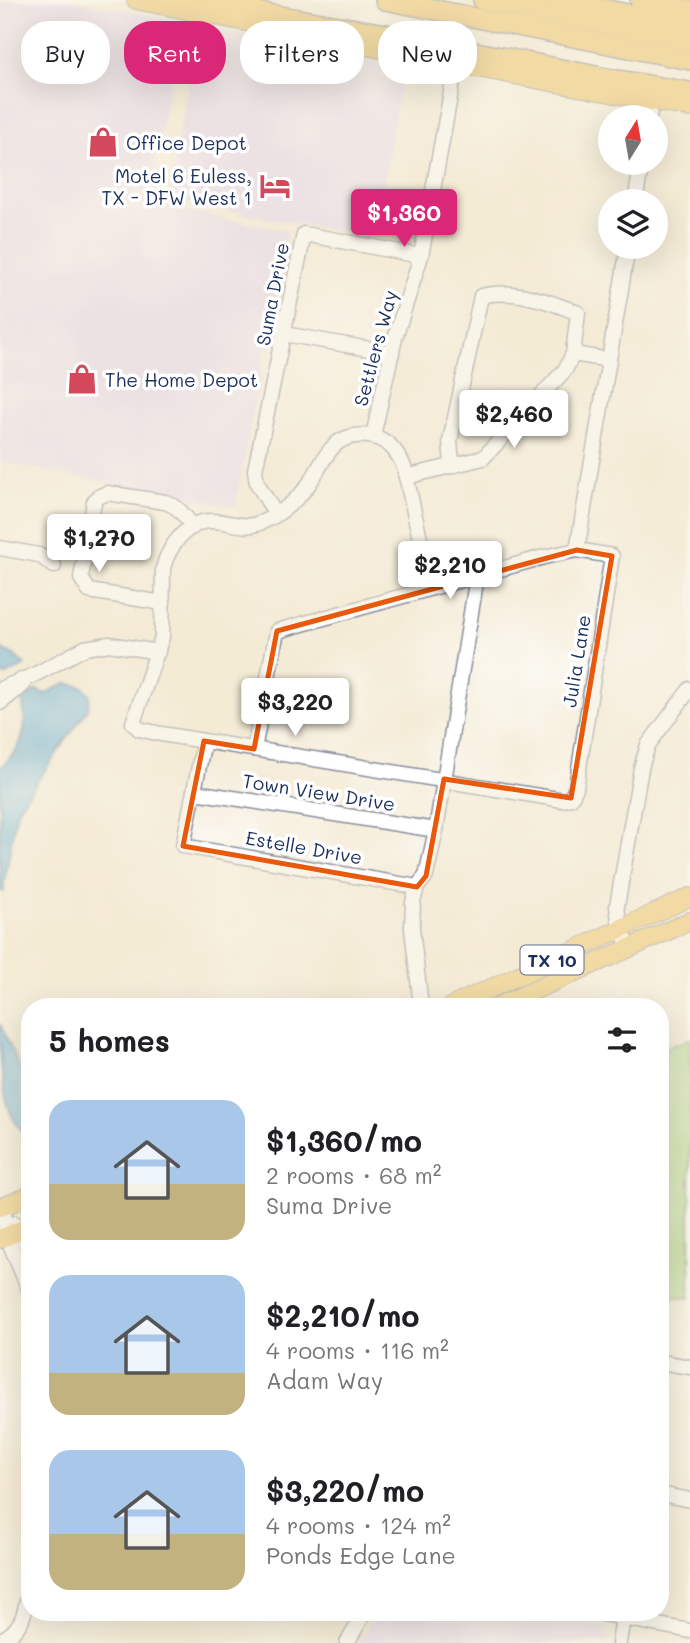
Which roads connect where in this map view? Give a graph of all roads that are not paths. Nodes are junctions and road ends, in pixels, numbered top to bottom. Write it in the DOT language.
graph roads {
  1 [pos="136,0"];
  2 [pos="187,0"];
  3 [pos="385,0"];
  4 [pos="483,0"];
  5 [pos="556,0"];
  6 [pos="640,0"];
  7 [pos="690,10"];
  8 [pos="690,26"];
  9 [pos="690,41"];
  10 [pos="378,48"];
  11 [pos="690,60"];
  12 [pos="477,69"];
  13 [pos="452,84"];
  14 [pos="690,92"];
  15 [pos="633,105"];
  16 [pos="690,108"];
  17 [pos="668,109"];
  18 [pos="421,256"];
  19 [pos="626,259"];
  20 [pos="284,334"];
  21 [pos="391,353"];
  22 [pos="573,354"];
  23 [pos="609,360"];
  24 [pos="373,436"];
  25 [pos="452,466"];
  26 [pos="406,477"];
  27 [pos="276,514"];
  28 [pos="193,527"];
  29 [pos="0,548"];
  30 [pos="577,550"];
  31 [pos="54,566"];
  32 [pos="477,576"];
  33 [pos="431,588"];
  34 [pos="163,603"];
  35 [pos="158,652"];
  36 [pos="34,675"];
  37 [pos="0,689"];
  38 [pos="690,689"];
  39 [pos="0,702"];
  40 [pos="204,741"];
  41 [pos="254,749"];
  42 [pos="444,779"];
  43 [pos="195,792"];
  44 [pos="436,830"];
  45 [pos="418,887"];
  46 [pos="690,897"];
  47 [pos="690,921"];
  48 [pos="621,929"];
  49 [pos="631,948"];
  50 [pos="420,998"];
  51 [pos="470,998"];
  52 [pos="517,998"];
  53 [pos="21,1198"];
  54 [pos="1,1204"];
  55 [pos="14,1233"];
  56 [pos="21,1259"];
  57 [pos="669,1364"];
  58 [pos="690,1367"];
  59 [pos="669,1496"];
  60 [pos="690,1500"];
  61 [pos="22,1621"];
  62 [pos="360,1621"];
  63 [pos="623,1621"];
  64 [pos="640,1621"];
  65 [pos="690,1630"];
  66 [pos="0,1640"];
  67 [pos="347,1643"];
  68 [pos="618,1643"];
  1 -- 10 [label="main road"];
  2 -- 14 [label="highway"];
  3 -- 11 [label="highway"];
  4 -- 9 [label="highway"];
  5 -- 8 [label="highway"];
  6 -- 7 [label="highway"];
  12 -- 15 [label="main road"];
  13 -- 18 [label="street, Settlers Way"];
  16 -- 17 [label="main road"];
  18 -- 20 [label="street, Suma Drive"];
  18 -- 21 [label="street, Settlers Way"];
  19 -- 23 [label="street"];
  20 -- 21 [label="street"];
  20 -- 27 [label="street, Suma Drive"];
  21 -- 24 [label="street, Settlers Way"];
  22 -- 23 [label="street"];
  22 -- 25 [label="street"];
  22 -- 25 [label="street"];
  23 -- 30 [label="street"];
  24 -- 26 [label="street"];
  24 -- 27 [label="street"];
  25 -- 26 [label="street"];
  26 -- 33 [label="street"];
  27 -- 28 [label="street"];
  28 -- 34 [label="street"];
  28 -- 34 [label="street"];
  29 -- 31 [label="street"];
  30 -- 32 [label="street"];
  30 -- 42 [label="street, Julia Lane"];
  32 -- 33 [label="street"];
  32 -- 42 [label="street"];
  33 -- 41 [label="street"];
  34 -- 35 [label="street"];
  35 -- 36 [label="street"];
  35 -- 40 [label="street"];
  36 -- 37 [label="street"];
  36 -- 39 [label="street"];
  38 -- 48 [label="street"];
  40 -- 41 [label="street"];
  40 -- 43 [label="street"];
  41 -- 42 [label="street"];
  42 -- 44 [label="street"];
  43 -- 44 [label="street, Town View Drive"];
  43 -- 45 [label="street, Estelle Drive"];
  44 -- 45 [label="street"];
  45 -- 50 [label="street"];
  46 -- 48 [label="main road, TX 10"];
  47 -- 49 [label="main road, TX 10"];
  48 -- 49 [label="street"];
  48 -- 51 [label="main road, TX 10"];
  49 -- 52 [label="main road, TX 10"];
  53 -- 54 [label="main road"];
  54 -- 55 [label="street"];
  55 -- 56 [label="street"];
  57 -- 58 [label="street"];
  59 -- 60 [label="street"];
  61 -- 66 [label="street"];
  62 -- 67 [label="street"];
  63 -- 68 [label="street"];
  64 -- 65 [label="street"];
}
